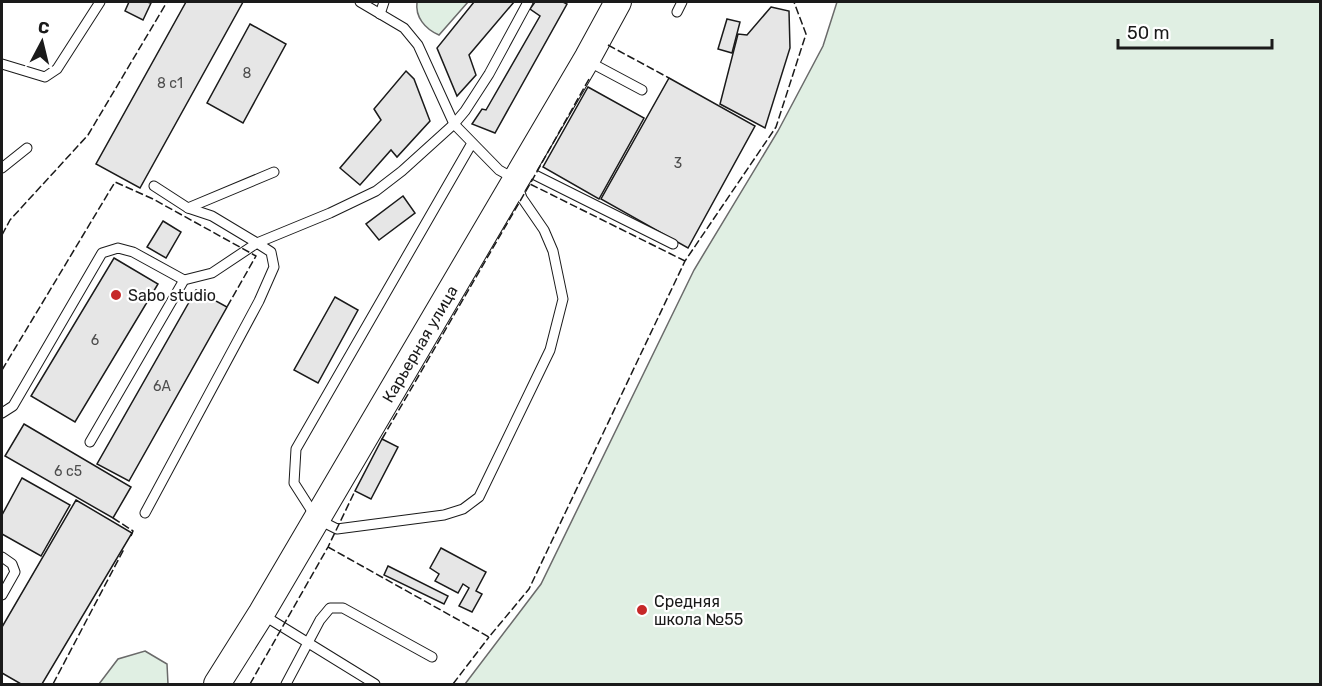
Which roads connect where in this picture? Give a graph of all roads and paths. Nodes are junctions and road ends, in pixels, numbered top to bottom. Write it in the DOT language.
graph roads {
  1 [pos="100,2"];
  2 [pos="360,2"];
  3 [pos="384,2"];
  4 [pos="528,2"];
  5 [pos="618,2"];
  6 [pos="682,2"];
  7 [pos="677,12"];
  8 [pos="380,14"];
  9 [pos="588,57"];
  10 [pos="2,64"];
  11 [pos="642,90"];
  12 [pos="454,124"];
  13 [pos="472,143"];
  14 [pos="27,148"];
  15 [pos="2,168"];
  16 [pos="274,172"];
  17 [pos="518,173"];
  18 [pos="154,186"];
  19 [pos="188,208"];
  20 [pos="257,243"];
  21 [pos="673,244"];
  22 [pos="184,279"];
  23 [pos="2,413"];
  24 [pos="90,442"];
  25 [pos="145,513"];
  26 [pos="317,519"];
  27 [pos="2,557"];
  28 [pos="2,595"];
  29 [pos="261,614"];
  30 [pos="308,643"];
  31 [pos="432,657"];
  32 [pos="217,684"];
  33 [pos="286,684"];
  34 [pos="375,684"];
  1 -- 10 [label="lane"];
  2 -- 8 [label="lane"];
  3 -- 8 [label="lane"];
  4 -- 12 [label="lane"];
  5 -- 9 [label="street, Карьерная улица"];
  6 -- 7 [label="lane"];
  8 -- 12 [label="lane"];
  9 -- 11 [label="lane"];
  9 -- 17 [label="street, Карьерная улица"];
  12 -- 13 [label="lane"];
  12 -- 20 [label="lane"];
  13 -- 17 [label="lane"];
  13 -- 26 [label="lane"];
  14 -- 15 [label="lane"];
  16 -- 19 [label="lane"];
  17 -- 21 [label="lane"];
  17 -- 26 [label="street, Карьерная улица"];
  17 -- 26 [label="lane"];
  18 -- 19 [label="lane"];
  19 -- 20 [label="lane"];
  20 -- 22 [label="lane"];
  20 -- 25 [label="lane"];
  22 -- 23 [label="lane"];
  22 -- 24 [label="lane"];
  26 -- 29 [label="street, Карьерная улица"];
  27 -- 28 [label="lane"];
  29 -- 30 [label="lane"];
  29 -- 32 [label="street, Карьерная улица"];
  30 -- 31 [label="lane"];
  30 -- 33 [label="lane"];
  30 -- 34 [label="lane"];
}
